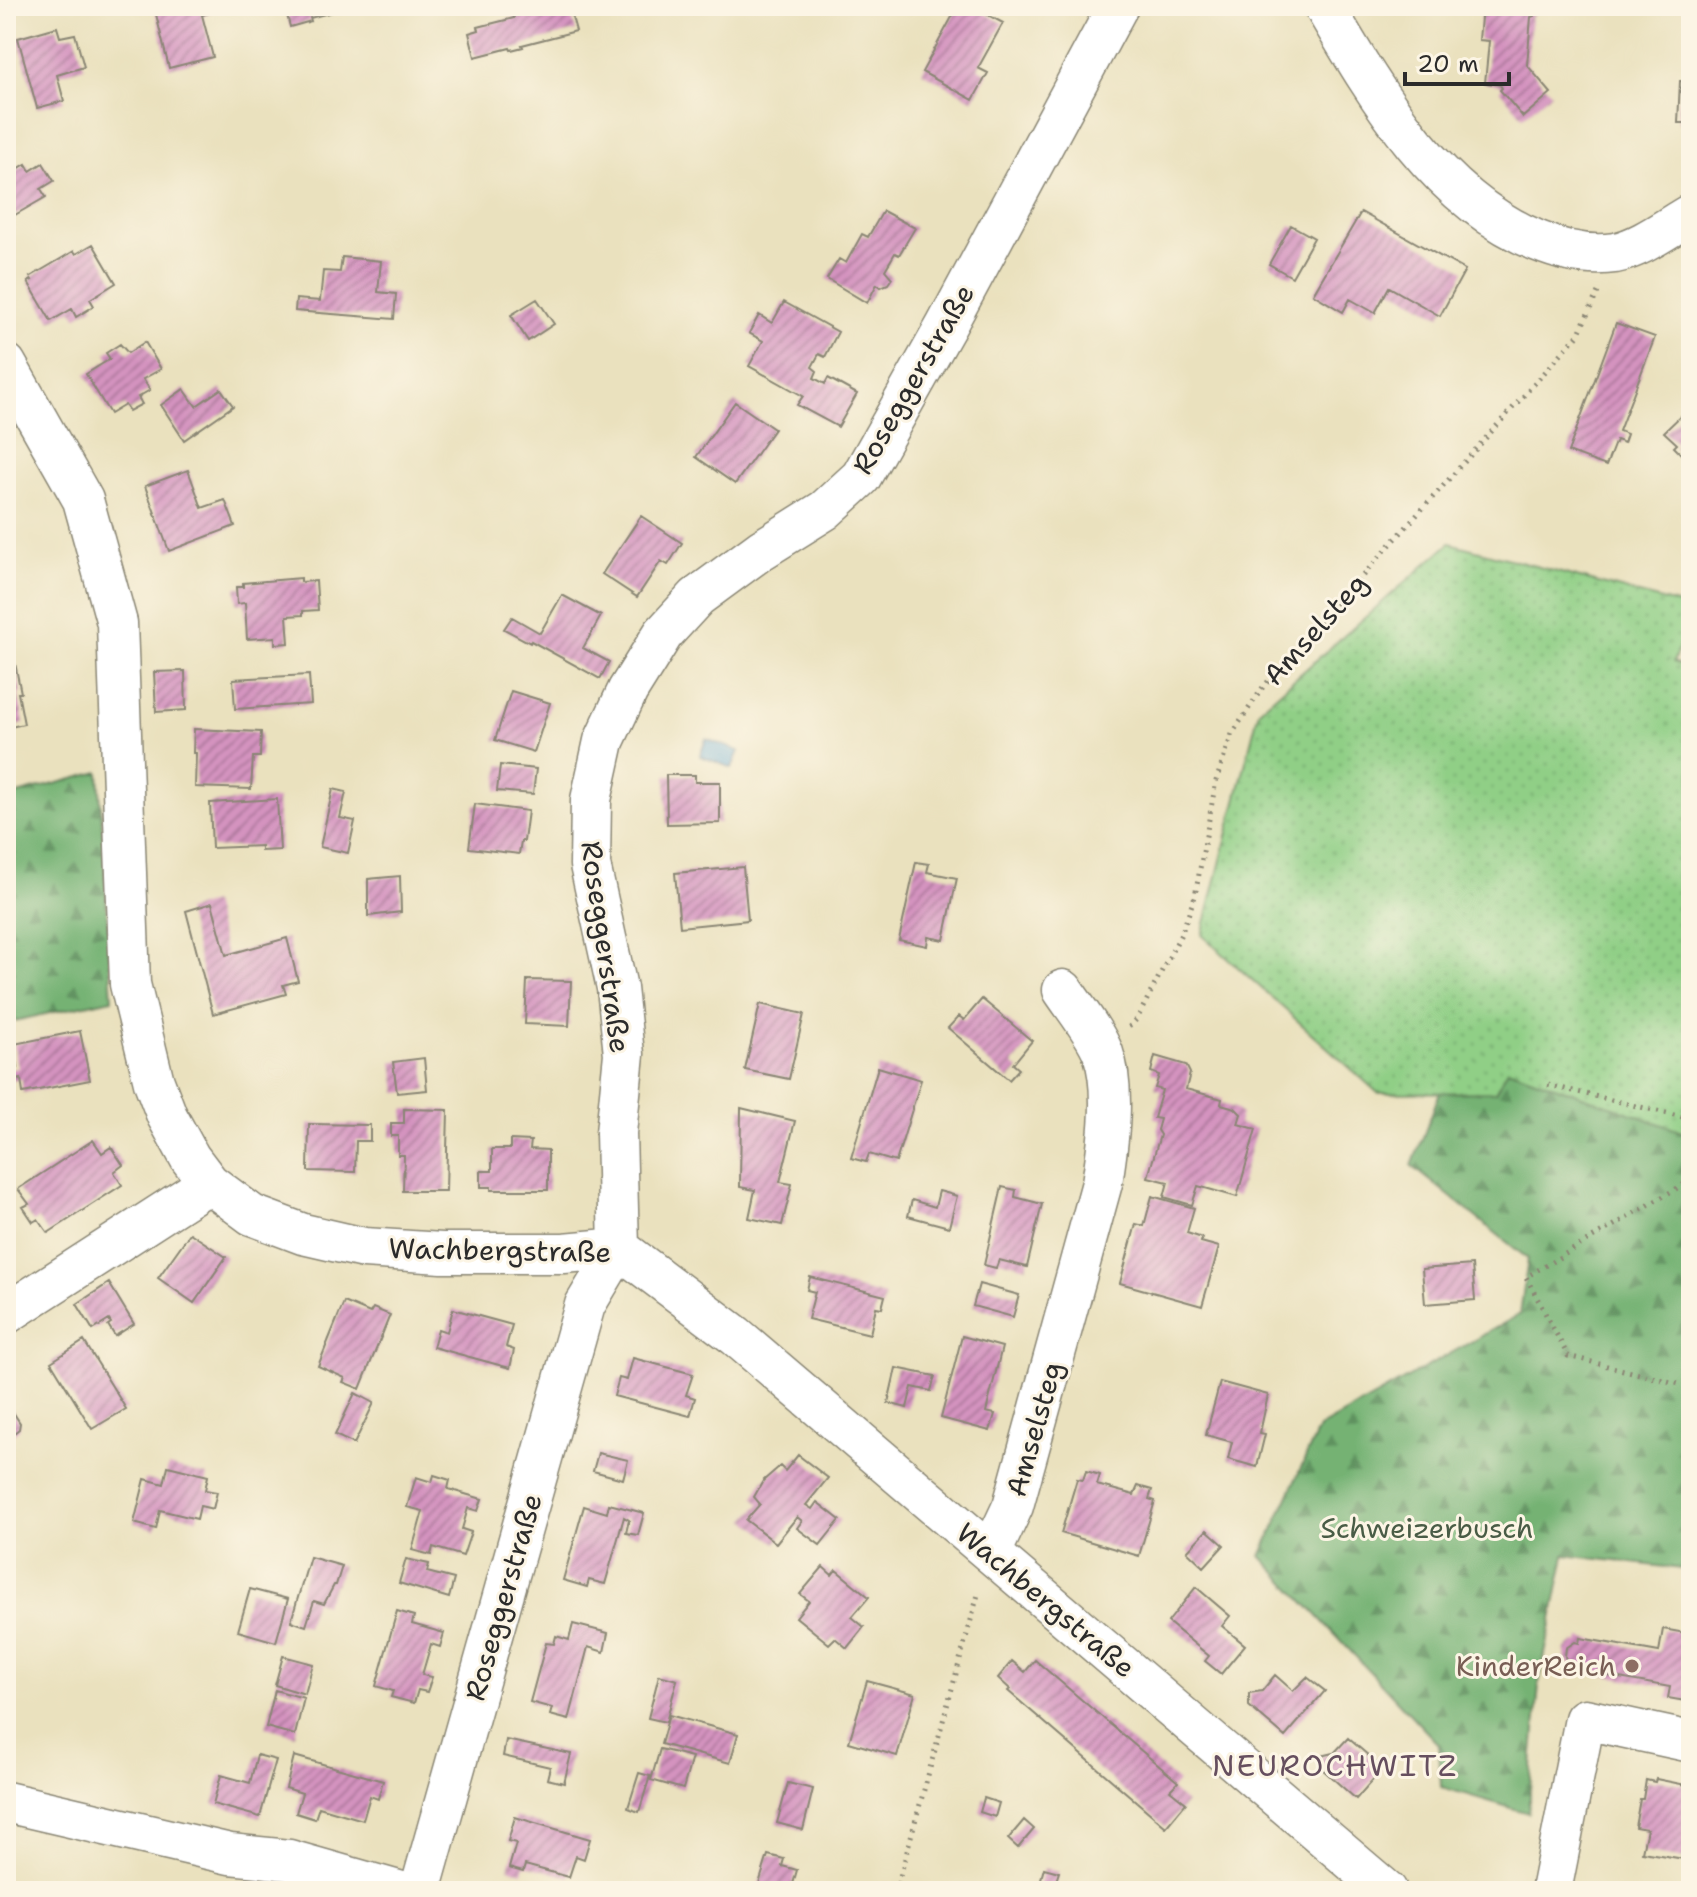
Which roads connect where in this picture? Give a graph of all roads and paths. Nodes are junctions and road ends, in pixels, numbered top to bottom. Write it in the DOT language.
graph roads {
  1 [pos="1118,6"];
  2 [pos="1324,6"];
  3 [pos="1691,214"];
  4 [pos="1616,253"];
  5 [pos="6,364"];
  6 [pos="1063,990"];
  7 [pos="1103,1053"];
  8 [pos="1548,1085"];
  9 [pos="1691,1119"];
  10 [pos="1691,1180"];
  11 [pos="209,1183"];
  12 [pos="619,1248"];
  13 [pos="6,1314"];
  14 [pos="1691,1387"];
  15 [pos="991,1553"];
  16 [pos="1691,1742"];
  17 [pos="6,1802"];
  18 [pos="398,1891"];
  19 [pos="420,1891"];
  20 [pos="896,1891"];
  21 [pos="1387,1891"];
  22 [pos="1551,1891"];
  1 -- 12 [label="street, Roseggerstraße"];
  2 -- 4 [label="street"];
  3 -- 4 [label="street"];
  4 -- 7 [label="path, Amselsteg"];
  5 -- 11 [label="street, Wachbergstraße"];
  6 -- 7 [label="street, Amselsteg"];
  7 -- 15 [label="street, Amselsteg"];
  8 -- 9 [label="path"];
  10 -- 14 [label="path"];
  11 -- 12 [label="street, Wachbergstraße"];
  11 -- 13 [label="street"];
  12 -- 15 [label="street, Wachbergstraße"];
  12 -- 19 [label="street, Roseggerstraße"];
  15 -- 20 [label="path"];
  15 -- 21 [label="street, Wachbergstraße"];
  16 -- 22 [label="street"];
  17 -- 18 [label="street"];
}
